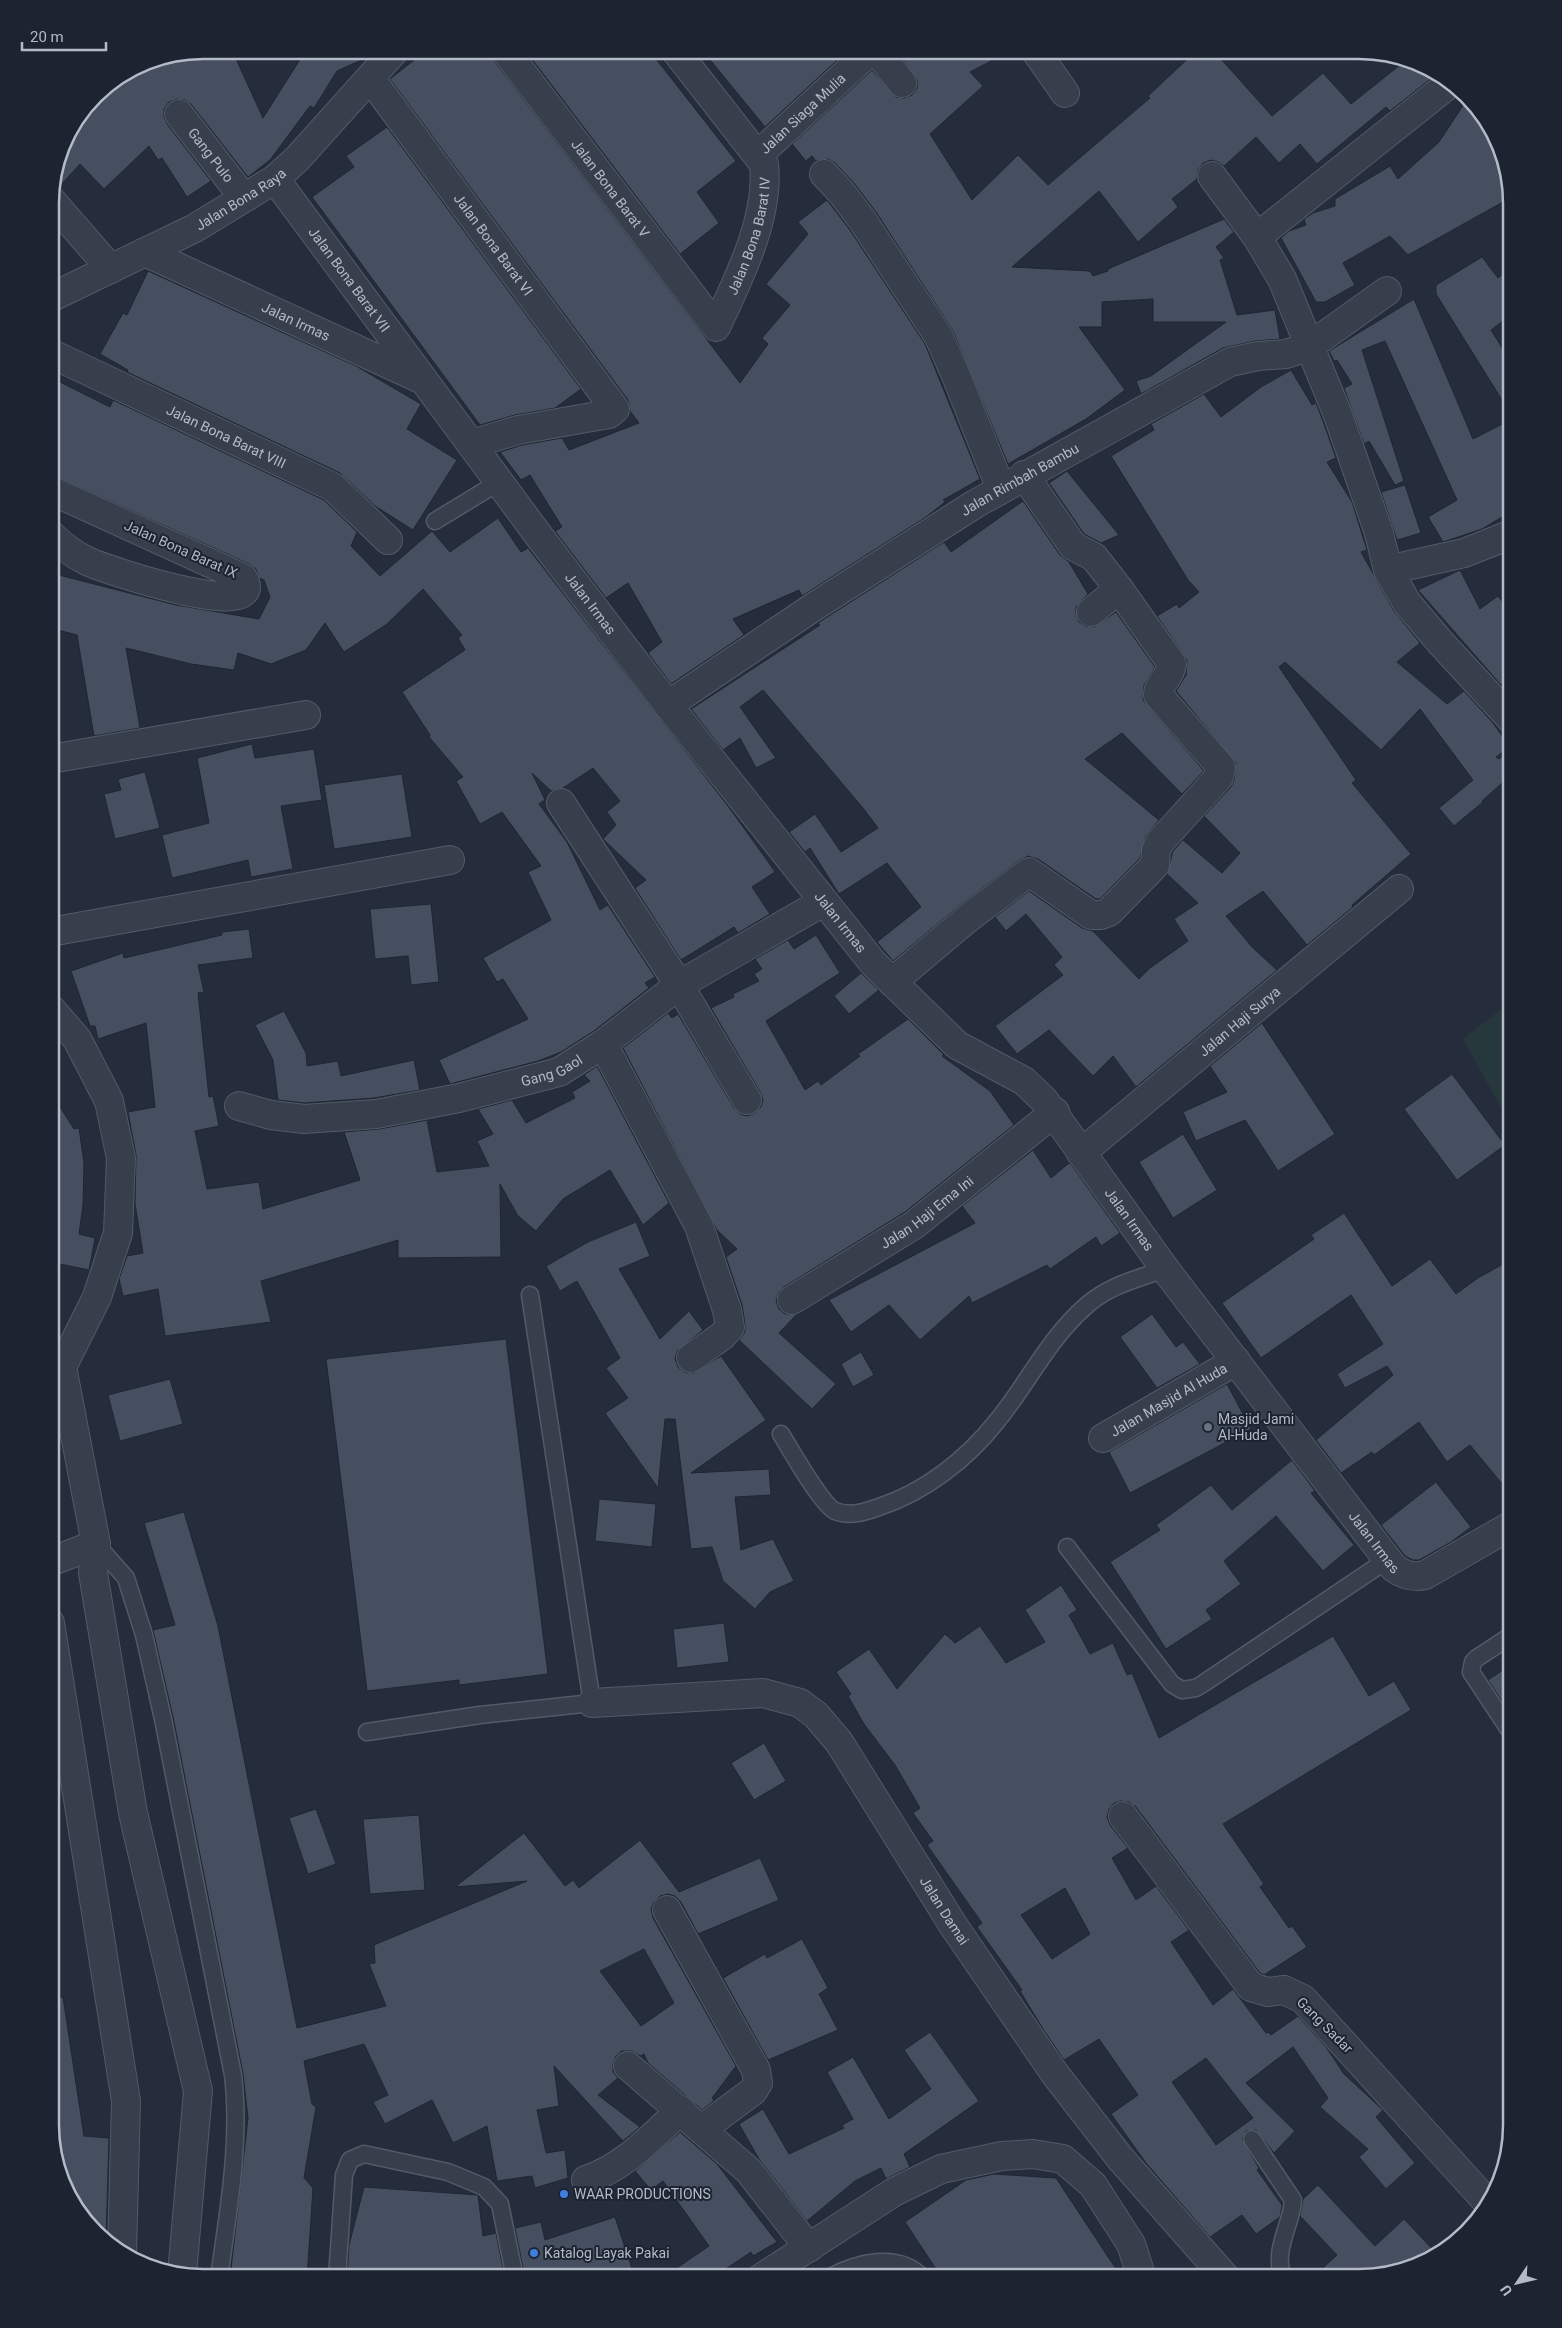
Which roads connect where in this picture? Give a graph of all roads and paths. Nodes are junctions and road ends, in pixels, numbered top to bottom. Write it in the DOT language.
graph roads {
  1 [pos="388,59"];
  2 [pos="512,59"];
  3 [pos="682,59"];
  4 [pos="861,59"];
  5 [pos="883,59"];
  6 [pos="1041,59"];
  7 [pos="371,79"];
  8 [pos="902,83"];
  9 [pos="1445,87"];
  10 [pos="1065,93"];
  11 [pos="179,114"];
  12 [pos="758,155"];
  13 [pos="824,174"];
  14 [pos="1212,176"];
  15 [pos="275,179"];
  16 [pos="244,198"];
  17 [pos="59,209"];
  18 [pos="1257,237"];
  19 [pos="145,252"];
  20 [pos="111,269"];
  21 [pos="1387,291"];
  22 [pos="59,294"];
  23 [pos="716,327"];
  24 [pos="1310,346"];
  25 [pos="59,357"];
  26 [pos="424,380"];
  27 [pos="472,444"];
  28 [pos="1024,475"];
  29 [pos="499,482"];
  30 [pos="1001,489"];
  31 [pos="59,494"];
  32 [pos="435,521"];
  33 [pos="1503,538"];
  34 [pos="388,540"];
  35 [pos="59,543"];
  36 [pos="1388,570"];
  37 [pos="1120,588"];
  38 [pos="1091,612"];
  39 [pos="668,705"];
  40 [pos="1503,711"];
  41 [pos="306,715"];
  42 [pos="59,757"];
  43 [pos="561,803"];
  44 [pos="450,860"];
  45 [pos="1399,889"];
  46 [pos="823,902"];
  47 [pos="59,930"];
  48 [pos="892,982"];
  49 [pos="678,984"];
  50 [pos="59,1018"];
  51 [pos="603,1044"];
  52 [pos="747,1100"];
  53 [pos="239,1106"];
  54 [pos="1055,1112"];
  55 [pos="1081,1153"];
  56 [pos="1165,1270"];
  57 [pos="530,1295"];
  58 [pos="792,1300"];
  59 [pos="59,1354"];
  60 [pos="691,1358"];
  61 [pos="1236,1361"];
  62 [pos="59,1373"];
  63 [pos="781,1434"];
  64 [pos="1103,1438"];
  65 [pos="1503,1530"];
  66 [pos="96,1544"];
  67 [pos="1067,1547"];
  68 [pos="59,1558"];
  69 [pos="1387,1560"];
  70 [pos="1503,1640"];
  71 [pos="59,1680"];
  72 [pos="592,1703"];
  73 [pos="1503,1720"];
  74 [pos="368,1732"];
  75 [pos="1124,1816"];
  76 [pos="667,1910"];
  77 [pos="628,2066"];
  78 [pos="681,2110"];
  79 [pos="702,2129"];
  80 [pos="1252,2139"];
  81 [pos="586,2180"];
  82 [pos="1483,2198"];
  83 [pos="122,2244"];
  84 [pos="809,2248"];
  85 [pos="183,2267"];
  86 [pos="220,2269"];
  87 [pos="338,2269"];
  88 [pos="513,2269"];
  89 [pos="775,2269"];
  90 [pos="848,2269"];
  91 [pos="910,2269"];
  92 [pos="1139,2269"];
  93 [pos="1218,2269"];
  94 [pos="1282,2269"];
  1 -- 7 [label="street, Jalan Bona Raya"];
  2 -- 23 [label="street, Jalan Bona Barat V"];
  3 -- 12 [label="street, Jalan Bona Barat IV"];
  4 -- 12 [label="street, Jalan Siaga Mulia"];
  5 -- 8 [label="street"];
  6 -- 10 [label="street"];
  7 -- 15 [label="street, Jalan Bona Raya"];
  7 -- 27 [label="street, Jalan Bona Barat VI"];
  9 -- 18 [label="street"];
  11 -- 16 [label="street, Gang Pulo"];
  12 -- 23 [label="street, Jalan Bona Barat IV"];
  13 -- 30 [label="street"];
  14 -- 18 [label="street"];
  15 -- 16 [label="street, Jalan Bona Raya"];
  15 -- 26 [label="street, Jalan Bona Barat VII"];
  16 -- 19 [label="street, Jalan Bona Raya"];
  17 -- 20 [label="street"];
  18 -- 24 [label="street"];
  19 -- 20 [label="street, Jalan Bona Raya"];
  19 -- 26 [label="street, Jalan Irmas"];
  20 -- 22 [label="street, Jalan Bona Raya"];
  21 -- 24 [label="street, Jalan Rimbah Bambu"];
  24 -- 28 [label="street, Jalan Rimbah Bambu"];
  24 -- 36 [label="street"];
  25 -- 34 [label="street, Jalan Bona Barat VIII"];
  26 -- 27 [label="street, Jalan Irmas"];
  27 -- 29 [label="street, Jalan Irmas"];
  28 -- 30 [label="street, Jalan Rimbah Bambu"];
  28 -- 37 [label="street"];
  29 -- 32 [label="lane"];
  29 -- 39 [label="street, Jalan Irmas"];
  30 -- 39 [label="street, Jalan Rimbah Bambu"];
  31 -- 35 [label="street, Jalan Bona Barat IX"];
  33 -- 36 [label="street"];
  36 -- 40 [label="street"];
  37 -- 38 [label="street"];
  37 -- 48 [label="street"];
  39 -- 46 [label="street, Jalan Irmas"];
  41 -- 42 [label="street"];
  43 -- 49 [label="street"];
  44 -- 47 [label="street"];
  45 -- 55 [label="street, Jalan Haji Surya"];
  46 -- 48 [label="street, Jalan Irmas"];
  46 -- 49 [label="street, Gang Gaol"];
  48 -- 54 [label="street, Jalan Irmas"];
  49 -- 51 [label="street, Gang Gaol"];
  49 -- 52 [label="street"];
  50 -- 59 [label="street"];
  51 -- 53 [label="street, Gang Gaol"];
  51 -- 60 [label="street"];
  54 -- 55 [label="street, Jalan Irmas"];
  54 -- 58 [label="street, Jalan Haji Ema Ini"];
  55 -- 56 [label="street, Jalan Irmas"];
  56 -- 61 [label="street, Jalan Irmas"];
  56 -- 63 [label="lane"];
  57 -- 72 [label="lane"];
  61 -- 64 [label="street, Jalan Masjid Al Huda"];
  61 -- 69 [label="street, Jalan Irmas"];
  62 -- 66 [label="street"];
  65 -- 69 [label="street, Jalan Irmas"];
  66 -- 68 [label="street"];
  66 -- 85 [label="street"];
  66 -- 86 [label="lane"];
  67 -- 69 [label="lane"];
  70 -- 73 [label="lane"];
  71 -- 83 [label="street"];
  72 -- 74 [label="lane"];
  72 -- 93 [label="street, Jalan Damai"];
  75 -- 82 [label="street, Gang Sadar"];
  76 -- 79 [label="street"];
  77 -- 78 [label="street"];
  78 -- 79 [label="street"];
  78 -- 81 [label="street"];
  79 -- 84 [label="street"];
  80 -- 94 [label="lane"];
  84 -- 89 [label="street"];
  84 -- 92 [label="street"];
  87 -- 88 [label="lane"];
  90 -- 91 [label="lane"];
}
